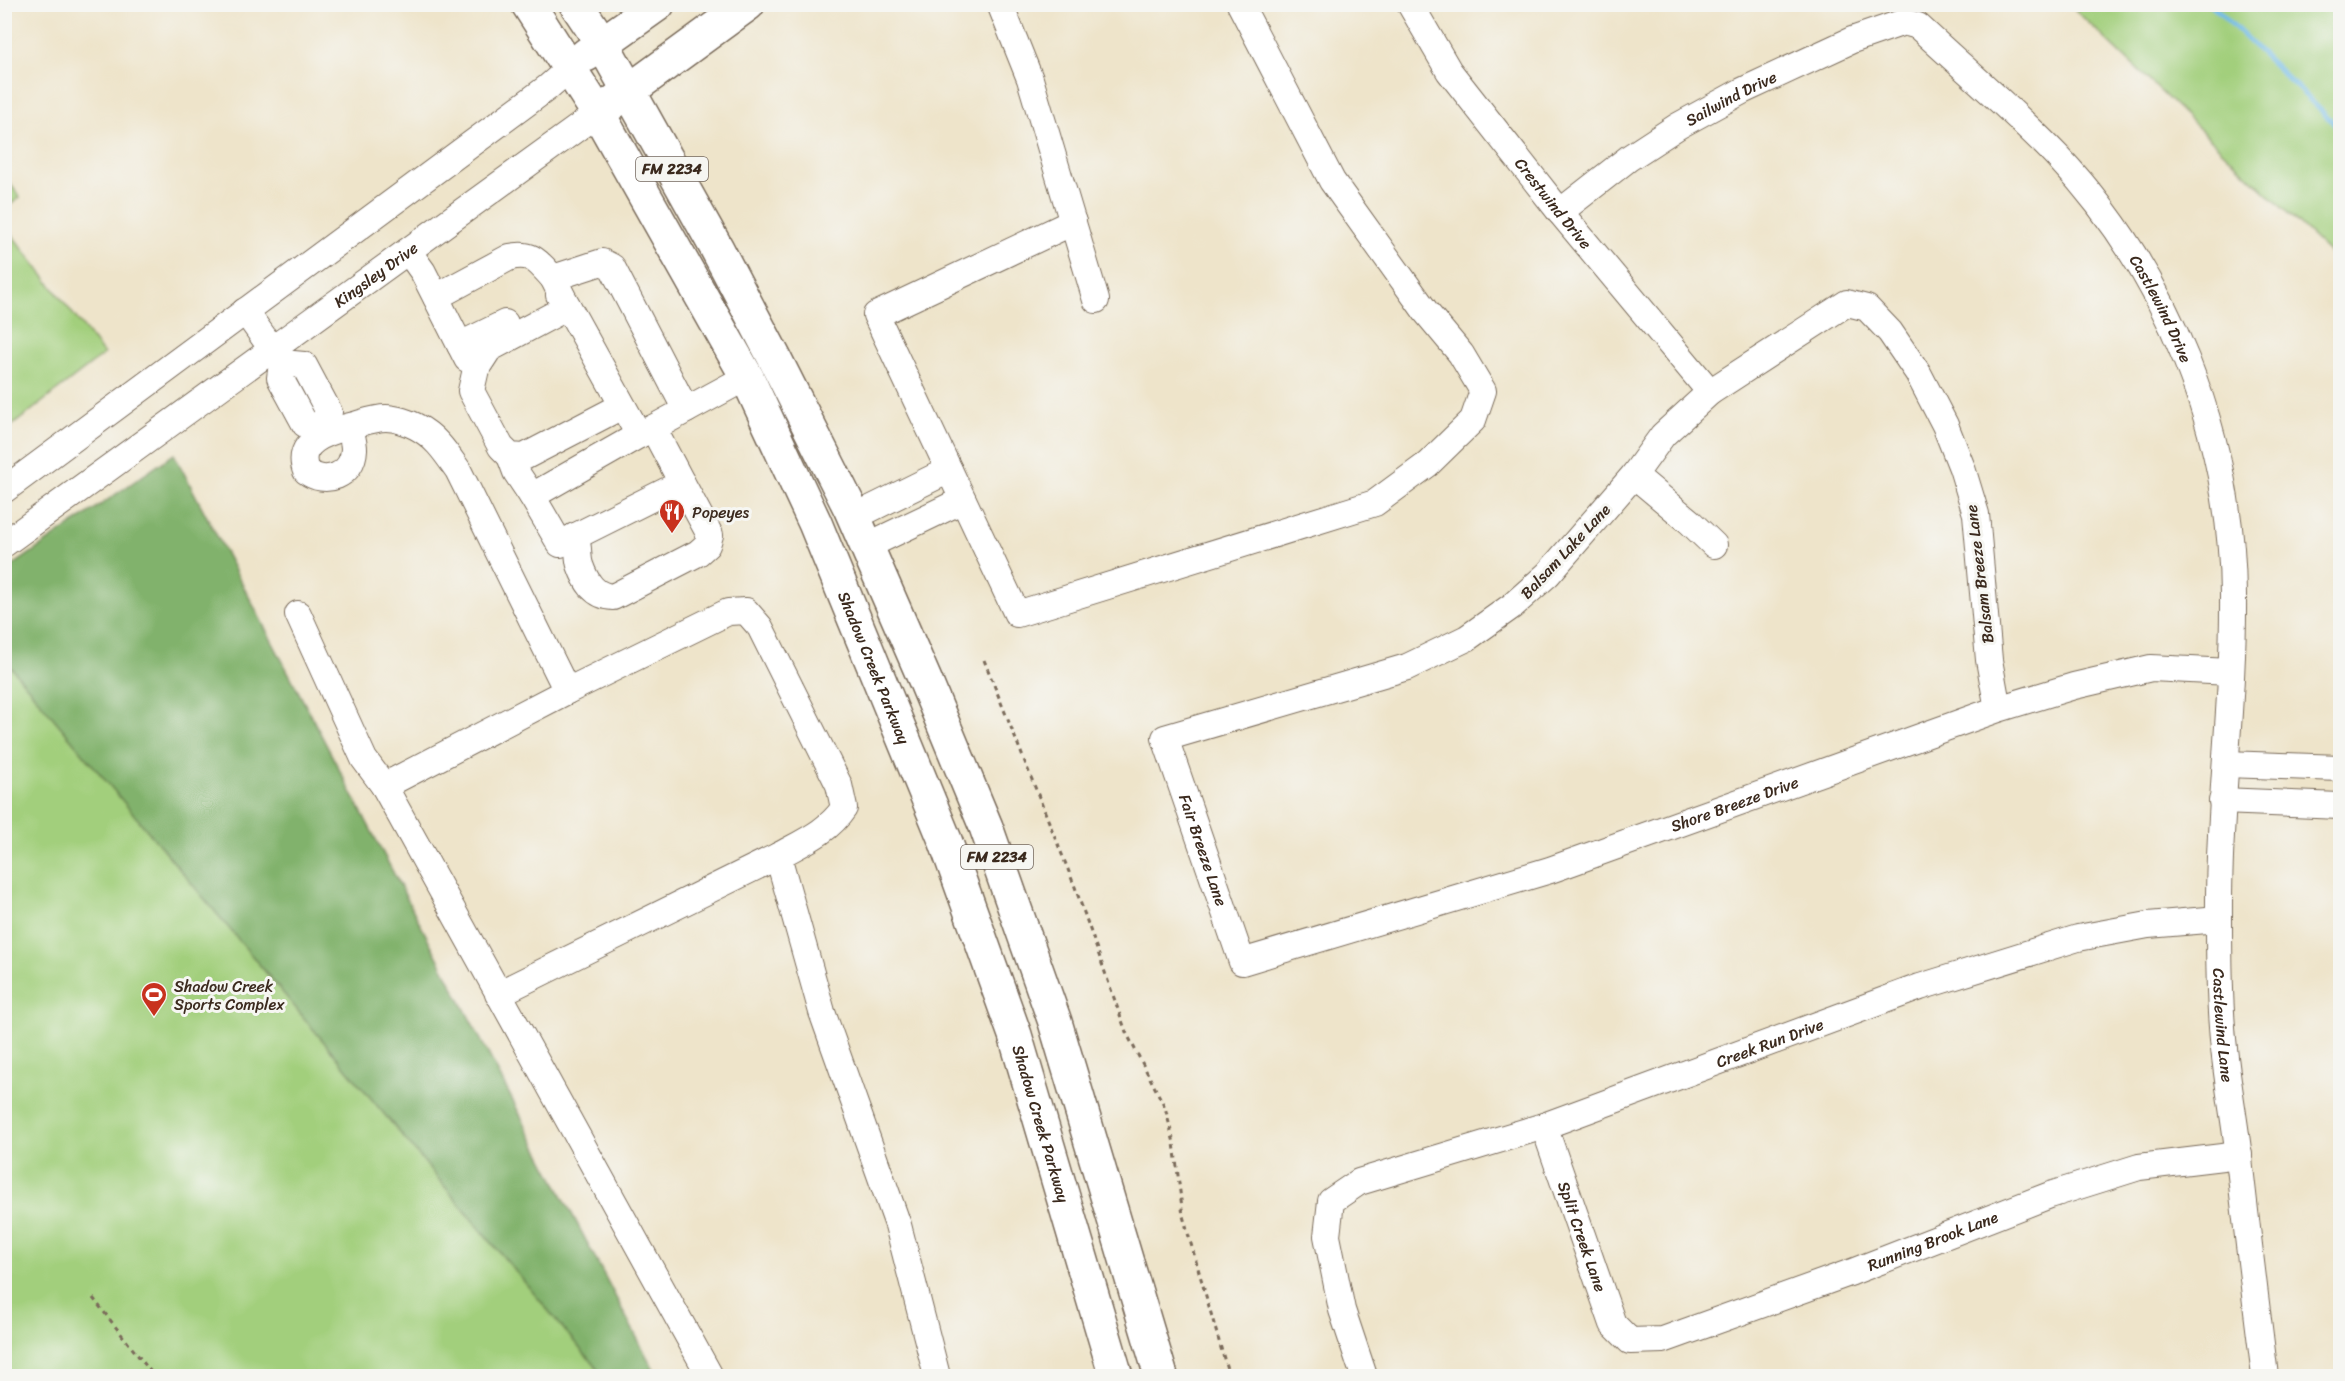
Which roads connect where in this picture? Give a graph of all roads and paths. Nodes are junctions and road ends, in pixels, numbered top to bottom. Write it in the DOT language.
graph roads {
  1 [pos="528,4"];
  2 [pos="576,4"];
  3 [pos="658,4"];
  4 [pos="748,4"];
  5 [pos="1000,4"];
  6 [pos="1240,4"];
  7 [pos="1415,7"];
  8 [pos="1918,26"];
  9 [pos="602,43"];
  10 [pos="570,68"];
  11 [pos="629,91"];
  12 [pos="598,113"];
  13 [pos="1560,212"];
  14 [pos="1073,222"];
  15 [pos="408,251"];
  16 [pos="561,293"];
  17 [pos="436,297"];
  18 [pos="1096,300"];
  19 [pos="1847,303"];
  20 [pos="245,311"];
  21 [pos="460,345"];
  22 [pos="278,357"];
  23 [pos="474,375"];
  24 [pos="747,377"];
  25 [pos="1710,392"];
  26 [pos="622,406"];
  27 [pos="686,410"];
  28 [pos="350,426"];
  29 [pos="321,430"];
  30 [pos="646,431"];
  31 [pos="510,456"];
  32 [pos="949,471"];
  33 [pos="1634,475"];
  34 [pos="682,483"];
  35 [pos="4,490"];
  36 [pos="532,496"];
  37 [pos="963,500"];
  38 [pos="860,532"];
  39 [pos="575,536"];
  40 [pos="4,544"];
  41 [pos="1714,545"];
  42 [pos="298,614"];
  43 [pos="984,660"];
  44 [pos="2230,672"];
  45 [pos="567,692"];
  46 [pos="1998,709"];
  47 [pos="1165,738"];
  48 [pos="2226,764"];
  49 [pos="2340,768"];
  50 [pos="384,786"];
  51 [pos="2222,801"];
  52 [pos="2340,806"];
  53 [pos="778,856"];
  54 [pos="2219,920"];
  55 [pos="1242,962"];
  56 [pos="498,994"];
  57 [pos="1544,1126"];
  58 [pos="2239,1155"];
  59 [pos="93,1298"];
  60 [pos="1630,1341"];
  61 [pos="154,1377"];
  62 [pos="710,1377"];
  63 [pos="937,1377"];
  64 [pos="1116,1377"];
  65 [pos="1161,1377"];
  66 [pos="1229,1377"];
  67 [pos="1364,1377"];
  68 [pos="2265,1377"];
  1 -- 10 [label="main road, Shadow Creek Parkway / FM 2234"];
  2 -- 9 [label="main road, FM 2234"];
  3 -- 9 [label="main road"];
  4 -- 11 [label="main road, Kingsley Drive"];
  5 -- 14 [label="street"];
  6 -- 37 [label="street"];
  7 -- 13 [label="street, Crestwind Drive"];
  8 -- 13 [label="street, Sailwind Drive"];
  8 -- 44 [label="street, Castlewind Drive"];
  9 -- 10 [label="main road"];
  9 -- 11 [label="main road, FM 2234"];
  10 -- 12 [label="main road, Shadow Creek Parkway / FM 2234"];
  10 -- 20 [label="street"];
  11 -- 12 [label="main road, Kingsley Drive"];
  11 -- 38 [label="main road, FM 2234"];
  12 -- 15 [label="street, Kingsley Drive"];
  12 -- 24 [label="main road, Shadow Creek Parkway / FM 2234"];
  13 -- 25 [label="street, Crestwind Drive"];
  14 -- 18 [label="street"];
  14 -- 32 [label="street"];
  15 -- 17 [label="street"];
  15 -- 22 [label="street, Kingsley Drive"];
  16 -- 17 [label="street"];
  16 -- 21 [label="street"];
  16 -- 23 [label="street"];
  16 -- 26 [label="street"];
  16 -- 27 [label="street"];
  17 -- 21 [label="street"];
  19 -- 25 [label="street, Balsam Lake Lane"];
  19 -- 46 [label="street, Balsam Breeze Lane"];
  20 -- 22 [label="street"];
  20 -- 35 [label="street"];
  21 -- 23 [label="street"];
  22 -- 29 [label="street"];
  22 -- 40 [label="street, Kingsley Drive"];
  23 -- 31 [label="street"];
  24 -- 27 [label="street"];
  24 -- 64 [label="main road, Shadow Creek Parkway / FM 2234"];
  25 -- 33 [label="street, Balsam Lake Lane"];
  26 -- 30 [label="street"];
  26 -- 31 [label="street"];
  27 -- 30 [label="street"];
  28 -- 29 [label="street"];
  28 -- 29 [label="street"];
  28 -- 45 [label="street"];
  30 -- 34 [label="street"];
  30 -- 36 [label="street"];
  31 -- 36 [label="street"];
  32 -- 37 [label="street"];
  32 -- 38 [label="street"];
  33 -- 41 [label="street"];
  33 -- 47 [label="street, Balsam Lake Lane"];
  34 -- 39 [label="street"];
  34 -- 39 [label="street"];
  36 -- 39 [label="street"];
  37 -- 38 [label="street"];
  38 -- 65 [label="main road, FM 2234"];
  42 -- 50 [label="street"];
  43 -- 66 [label="path"];
  44 -- 46 [label="street, Shore Breeze Drive"];
  44 -- 48 [label="street, Castlewind Lane"];
  45 -- 50 [label="street"];
  45 -- 53 [label="street"];
  46 -- 55 [label="street, Shore Breeze Drive"];
  47 -- 55 [label="street, Fair Breeze Lane"];
  48 -- 49 [label="street"];
  48 -- 51 [label="street, Castlewind Lane"];
  50 -- 56 [label="street"];
  51 -- 52 [label="street"];
  51 -- 54 [label="street, Castlewind Lane"];
  53 -- 56 [label="street"];
  53 -- 63 [label="street"];
  54 -- 57 [label="street, Creek Run Drive"];
  54 -- 58 [label="street, Castlewind Lane"];
  56 -- 62 [label="street"];
  57 -- 60 [label="street, Split Creek Lane"];
  57 -- 67 [label="street, Creek Run Drive"];
  58 -- 60 [label="street, Running Brook Lane"];
  58 -- 68 [label="street, Castlewind Lane"];
  59 -- 61 [label="path"];
}
